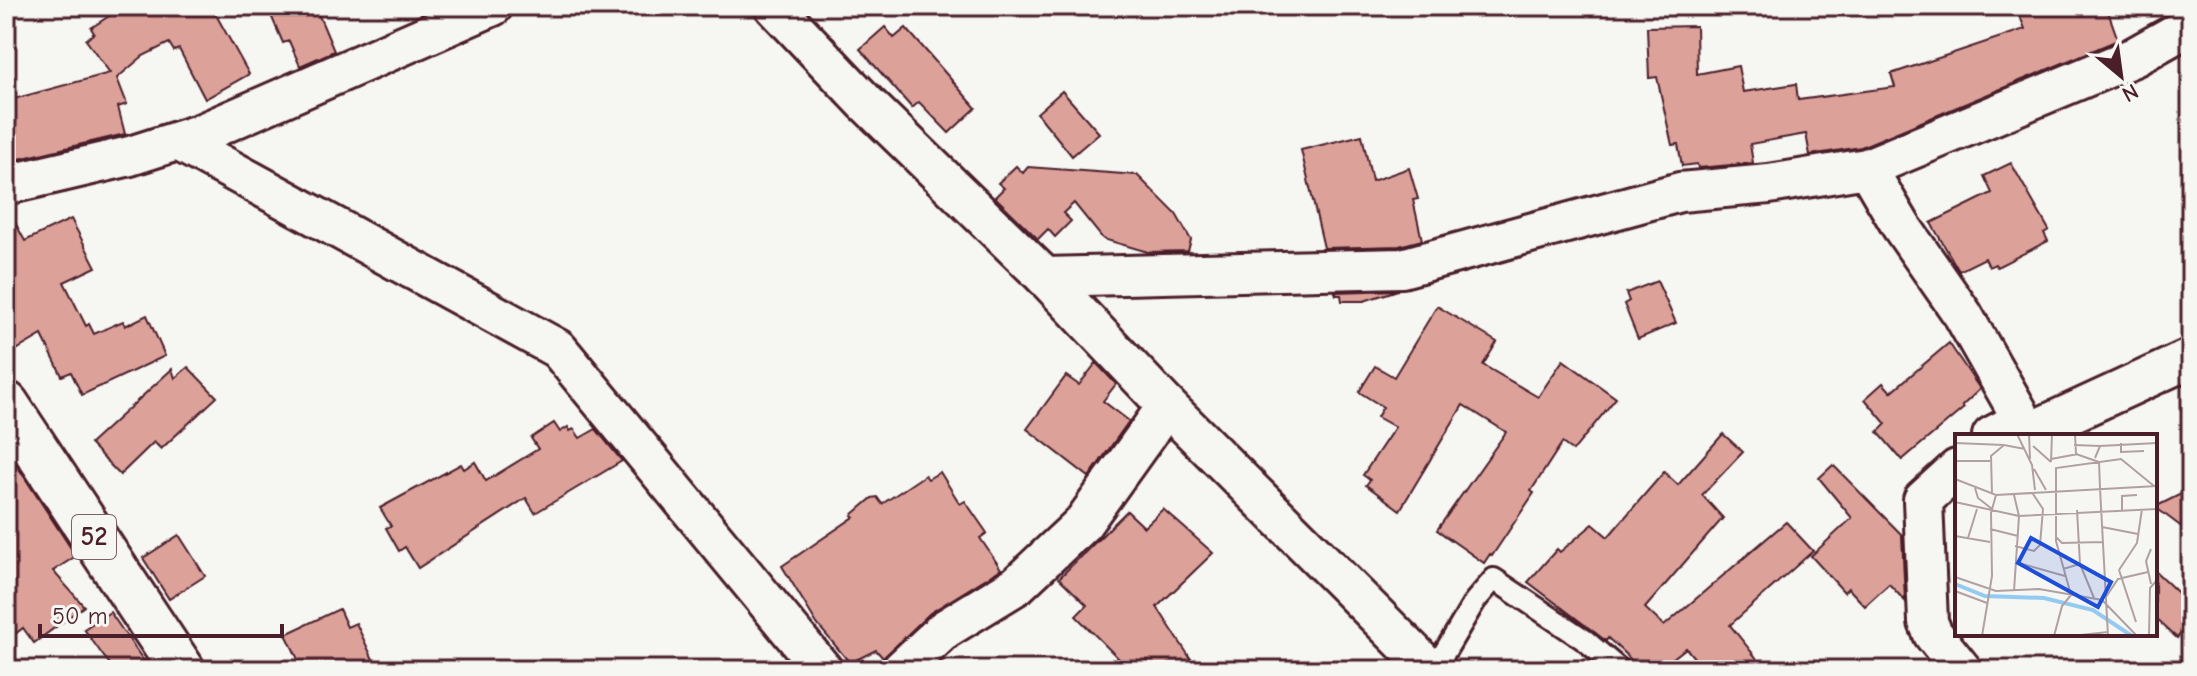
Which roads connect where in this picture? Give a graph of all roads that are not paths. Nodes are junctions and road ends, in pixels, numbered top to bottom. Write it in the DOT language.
graph roads {
  1 [pos="493,6"];
  2 [pos="774,6"];
  3 [pos="2191,25"];
  4 [pos="178,141"];
  5 [pos="1867,168"];
  6 [pos="6,185"];
  7 [pos="1045,277"];
  8 [pos="2191,358"];
  9 [pos="6,404"];
  10 [pos="1167,406"];
  11 [pos="2007,432"];
  12 [pos="1955,471"];
  13 [pos="182,670"];
  14 [pos="823,670"];
  15 [pos="901,670"];
  16 [pos="1432,670"];
  17 [pos="1620,670"];
  18 [pos="1962,670"];
  1 -- 4 [label="street"];
  2 -- 7 [label="street"];
  3 -- 5 [label="street"];
  4 -- 6 [label="street"];
  4 -- 14 [label="street"];
  5 -- 7 [label="street"];
  5 -- 11 [label="street"];
  7 -- 10 [label="street"];
  8 -- 11 [label="street"];
  9 -- 13 [label="main road, 52"];
  10 -- 15 [label="street"];
  10 -- 16 [label="street"];
  12 -- 18 [label="street"];
  16 -- 17 [label="lane"];
}
